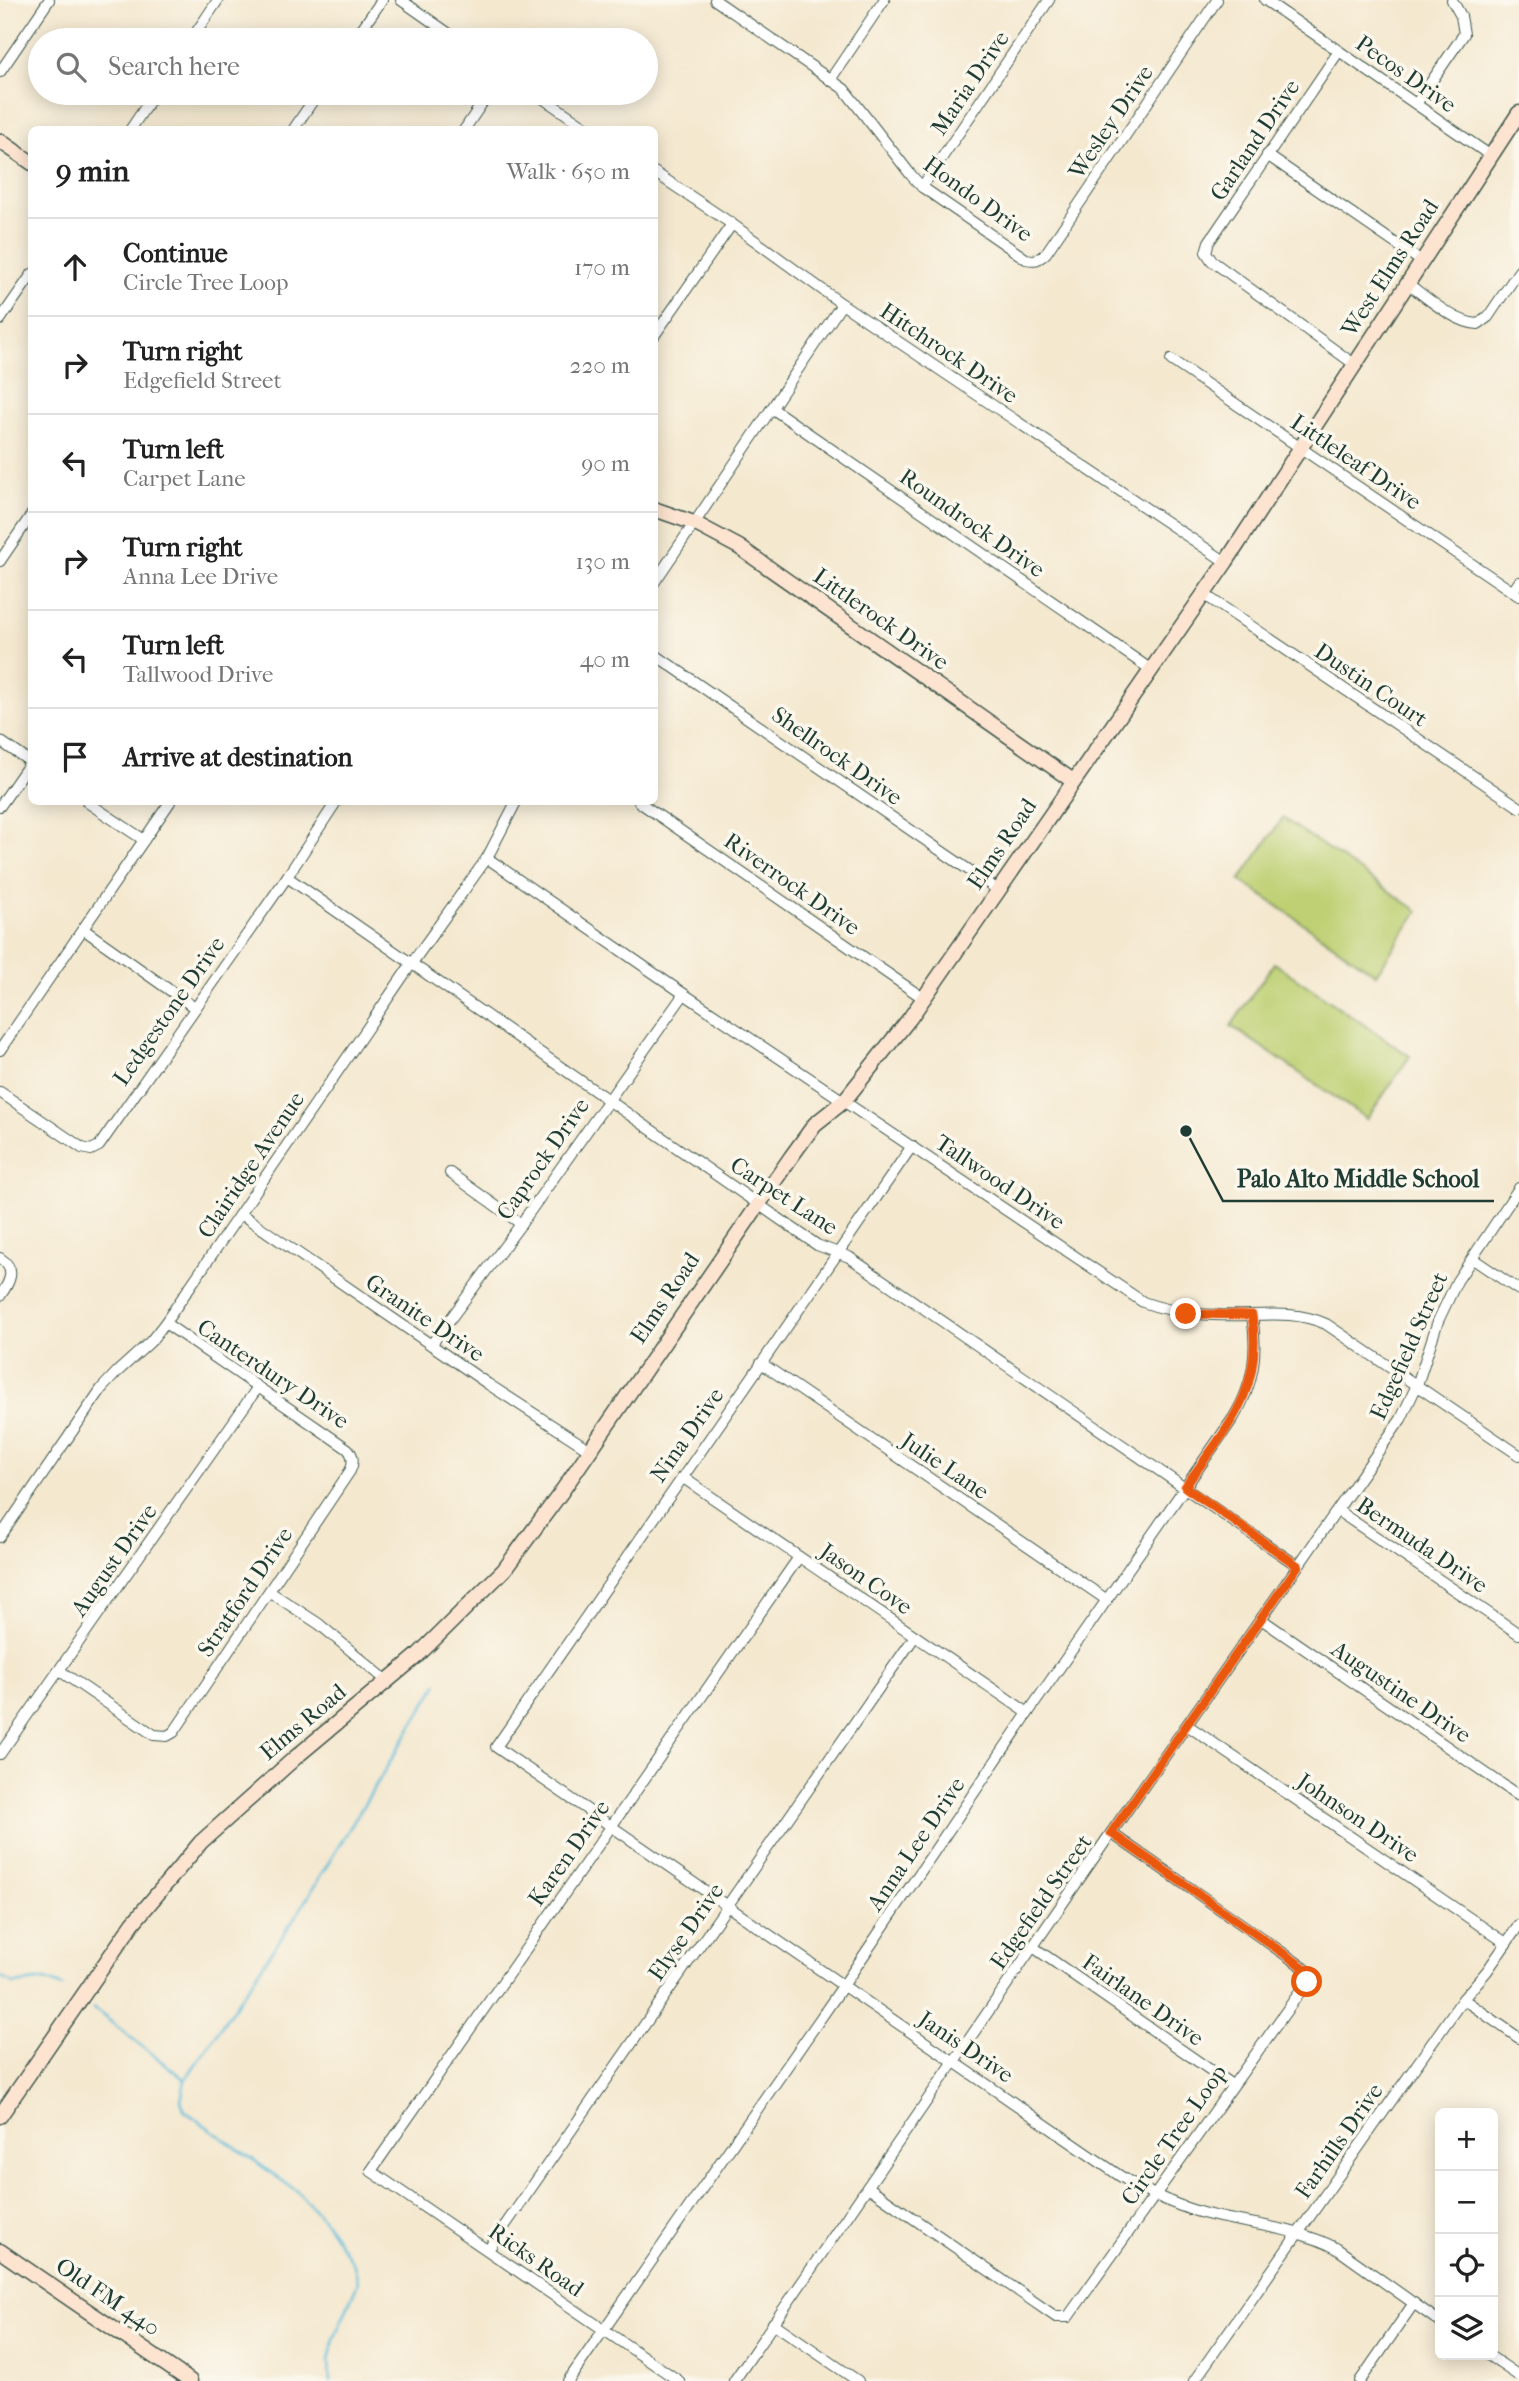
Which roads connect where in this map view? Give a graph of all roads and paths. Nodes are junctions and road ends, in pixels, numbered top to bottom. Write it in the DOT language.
graph roads {
  1 [pos="49,0"];
  2 [pos="218,0"];
  3 [pos="382,0"];
  4 [pos="401,0"];
  5 [pos="716,0"];
  6 [pos="884,0"];
  7 [pos="1049,0"];
  8 [pos="1217,0"];
  9 [pos="1265,0"];
  10 [pos="1452,0"];
  11 [pos="30,28"];
  12 [pos="199,28"];
  13 [pos="362,28"];
  14 [pos="441,28"];
  15 [pos="28,31"];
  16 [pos="1339,51"];
  17 [pos="0,72"];
  18 [pos="830,80"];
  19 [pos="1416,104"];
  20 [pos="147,105"];
  21 [pos="310,105"];
  22 [pos="481,105"];
  23 [pos="553,105"];
  24 [pos="1519,113"];
  25 [pos="133,126"];
  26 [pos="296,126"];
  27 [pos="467,126"];
  28 [pos="584,126"];
  29 [pos="0,141"];
  30 [pos="1267,155"];
  31 [pos="1491,156"];
  32 [pos="28,160"];
  33 [pos="658,175"];
  34 [pos="922,187"];
  35 [pos="732,224"];
  36 [pos="1034,261"];
  37 [pos="1421,261"];
  38 [pos="1519,271"];
  39 [pos="28,280"];
  40 [pos="1407,283"];
  41 [pos="842,304"];
  42 [pos="0,320"];
  43 [pos="658,330"];
  44 [pos="1171,360"];
  45 [pos="1354,364"];
  46 [pos="773,409"];
  47 [pos="1301,447"];
  48 [pos="658,510"];
  49 [pos="28,520"];
  50 [pos="694,523"];
  51 [pos="0,561"];
  52 [pos="1226,562"];
  53 [pos="658,577"];
  54 [pos="1519,582"];
  55 [pos="1202,593"];
  56 [pos="1516,594"];
  57 [pos="658,657"];
  58 [pos="1150,669"];
  59 [pos="0,741"];
  60 [pos="28,760"];
  61 [pos="28,766"];
  62 [pos="1073,781"];
  63 [pos="92,805"];
  64 [pos="168,805"];
  65 [pos="334,805"];
  66 [pos="514,805"];
  67 [pos="643,805"];
  68 [pos="0,806"];
  69 [pos="1519,807"];
  70 [pos="144,840"];
  71 [pos="487,858"];
  72 [pos="287,877"];
  73 [pos="998,890"];
  74 [pos="83,929"];
  75 [pos="412,963"];
  76 [pos="684,994"];
  77 [pos="923,998"];
  78 [pos="195,1008"];
  79 [pos="0,1050"];
  80 [pos="0,1092"];
  81 [pos="609,1099"];
  82 [pos="844,1101"];
  83 [pos="912,1146"];
  84 [pos="450,1173"];
  85 [pos="1519,1188"];
  86 [pos="757,1204"];
  87 [pos="241,1214"];
  88 [pos="521,1224"];
  89 [pos="838,1253"];
  90 [pos="0,1258"];
  91 [pos="1473,1259"];
  92 [pos="1519,1290"];
  93 [pos="0,1296"];
  94 [pos="1252,1315"];
  95 [pos="164,1323"];
  96 [pos="431,1345"];
  97 [pos="761,1363"];
  98 [pos="1417,1385"];
  99 [pos="258,1387"];
  100 [pos="590,1450"];
  101 [pos="1519,1455"];
  102 [pos="354,1462"];
  103 [pos="682,1477"];
  104 [pos="1185,1487"];
  105 [pos="1338,1510"];
  106 [pos="0,1537"];
  107 [pos="799,1557"];
  108 [pos="1298,1566"];
  109 [pos="270,1592"];
  110 [pos="1107,1600"];
  111 [pos="1261,1619"];
  112 [pos="1519,1634"];
  113 [pos="915,1636"];
  114 [pos="60,1671"];
  115 [pos="387,1681"];
  116 [pos="1028,1713"];
  117 [pos="1187,1726"];
  118 [pos="496,1747"];
  119 [pos="0,1754"];
  120 [pos="1519,1796"];
  121 [pos="612,1826"];
  122 [pos="1111,1833"];
  123 [pos="727,1906"];
  124 [pos="1519,1926"];
  125 [pos="1506,1943"];
  126 [pos="1033,1947"];
  127 [pos="843,1986"];
  128 [pos="1463,1999"];
  129 [pos="1519,2038"];
  130 [pos="954,2062"];
  131 [pos="1232,2085"];
  132 [pos="0,2116"];
  133 [pos="371,2171"];
  134 [pos="868,2186"];
  135 [pos="1156,2196"];
  136 [pos="1298,2233"];
  137 [pos="488,2250"];
  138 [pos="2,2256"];
  139 [pos="1414,2303"];
  140 [pos="1435,2318"];
  141 [pos="773,2323"];
  142 [pos="603,2330"];
  143 [pos="1495,2360"];
  144 [pos="1519,2376"];
  145 [pos="190,2381"];
  146 [pos="568,2381"];
  147 [pos="679,2381"];
  148 [pos="734,2381"];
  149 [pos="858,2381"];
  150 [pos="1194,2381"];
  151 [pos="1360,2381"];
  1 -- 11 [label="street"];
  2 -- 12 [label="street"];
  3 -- 13 [label="street"];
  4 -- 14 [label="street"];
  5 -- 18 [label="street, Hondo Drive"];
  6 -- 18 [label="street"];
  7 -- 34 [label="street, Maria Drive"];
  8 -- 36 [label="street, Wesley Drive"];
  9 -- 16 [label="street, Pecos Drive"];
  10 -- 19 [label="street"];
  15 -- 17 [label="street"];
  16 -- 19 [label="street, Pecos Drive"];
  16 -- 30 [label="street, Garland Drive"];
  18 -- 34 [label="street, Hondo Drive"];
  19 -- 31 [label="street, Pecos Drive"];
  20 -- 25 [label="street"];
  21 -- 26 [label="street"];
  22 -- 27 [label="street"];
  23 -- 28 [label="street"];
  24 -- 31 [label="main road, West Elms Road"];
  29 -- 32 [label="main road"];
  30 -- 37 [label="street"];
  30 -- 45 [label="street, Garland Drive"];
  31 -- 37 [label="main road, West Elms Road"];
  33 -- 35 [label="street, Hitchrock Drive"];
  34 -- 36 [label="street, Hondo Drive"];
  35 -- 41 [label="street, Hitchrock Drive"];
  35 -- 43 [label="street"];
  37 -- 40 [label="main road, West Elms Road"];
  38 -- 40 [label="street"];
  39 -- 42 [label="street"];
  40 -- 45 [label="main road, West Elms Road"];
  41 -- 46 [label="street"];
  41 -- 52 [label="street, Hitchrock Drive"];
  44 -- 47 [label="street, Littleleaf Drive"];
  45 -- 47 [label="main road, West Elms Road"];
  46 -- 50 [label="street"];
  46 -- 58 [label="street, Roundrock Drive"];
  47 -- 52 [label="main road, Elms Road"];
  47 -- 56 [label="street, Littleleaf Drive"];
  48 -- 50 [label="main road, Littlerock Drive"];
  49 -- 51 [label="street"];
  50 -- 53 [label="street"];
  50 -- 62 [label="main road, Littlerock Drive"];
  52 -- 55 [label="main road, Elms Road"];
  54 -- 56 [label="street"];
  55 -- 58 [label="main road, Elms Road"];
  55 -- 69 [label="street, Dustin Court"];
  57 -- 73 [label="street, Shellrock Drive"];
  58 -- 62 [label="main road, Elms Road"];
  59 -- 60 [label="street"];
  61 -- 68 [label="street"];
  62 -- 73 [label="main road, Elms Road"];
  63 -- 70 [label="street"];
  64 -- 70 [label="street"];
  65 -- 72 [label="street, Ledgestone Drive"];
  66 -- 71 [label="street, Clairidge Avenue"];
  67 -- 77 [label="street, Riverrock Drive"];
  70 -- 74 [label="street"];
  71 -- 75 [label="street, Clairidge Avenue"];
  71 -- 76 [label="street, Tallwood Drive"];
  72 -- 75 [label="street, Carpet Lane"];
  72 -- 78 [label="street, Ledgestone Drive"];
  73 -- 77 [label="main road, Elms Road"];
  74 -- 78 [label="street"];
  74 -- 79 [label="street"];
  75 -- 81 [label="street, Carpet Lane"];
  75 -- 87 [label="street, Clairidge Avenue"];
  76 -- 81 [label="street, Caprock Drive"];
  76 -- 82 [label="street, Tallwood Drive"];
  77 -- 82 [label="main road, Elms Road"];
  78 -- 80 [label="street, Ledgestone Drive"];
  81 -- 86 [label="street, Carpet Lane"];
  81 -- 88 [label="street, Caprock Drive"];
  82 -- 83 [label="street, Tallwood Drive"];
  82 -- 86 [label="main road, Elms Road"];
  83 -- 89 [label="street, Nina Drive"];
  83 -- 94 [label="street, Tallwood Drive"];
  84 -- 88 [label="street"];
  85 -- 91 [label="street, Edgefield Street"];
  86 -- 89 [label="street, Carpet Lane"];
  86 -- 100 [label="main road, Elms Road"];
  87 -- 95 [label="street, Clairidge Avenue"];
  87 -- 96 [label="street, Granite Drive"];
  88 -- 96 [label="street, Caprock Drive"];
  89 -- 97 [label="street, Nina Drive"];
  89 -- 104 [label="street, Carpet Lane"];
  90 -- 93 [label="street"];
  91 -- 92 [label="street"];
  91 -- 98 [label="street, Edgefield Street"];
  94 -- 98 [label="street, Tallwood Drive"];
  94 -- 104 [label="street, Anna Lee Drive"];
  95 -- 99 [label="street, Canterdury Drive"];
  95 -- 106 [label="street, Clairidge Avenue"];
  96 -- 100 [label="street, Granite Drive"];
  97 -- 103 [label="street, Nina Drive"];
  97 -- 110 [label="street, Julie Lane"];
  98 -- 101 [label="street, Tallwood Drive"];
  98 -- 105 [label="street, Edgefield Street"];
  99 -- 102 [label="street, Canterdury Drive"];
  99 -- 114 [label="street, August Drive"];
  100 -- 115 [label="main road, Elms Road"];
  102 -- 109 [label="street, Stratford Drive"];
  103 -- 107 [label="street, Jason Cove"];
  103 -- 118 [label="street, Nina Drive"];
  104 -- 108 [label="street, Carpet Lane"];
  104 -- 110 [label="street, Anna Lee Drive"];
  105 -- 108 [label="street, Edgefield Street"];
  105 -- 112 [label="street, Bermuda Drive"];
  107 -- 113 [label="street, Jason Cove"];
  107 -- 121 [label="street, Karen Drive"];
  108 -- 111 [label="street, Edgefield Street"];
  109 -- 114 [label="street, Stratford Drive"];
  109 -- 115 [label="street"];
  110 -- 116 [label="street, Anna Lee Drive"];
  111 -- 117 [label="street, Edgefield Street"];
  111 -- 120 [label="street, Augustine Drive"];
  113 -- 116 [label="street, Jason Cove"];
  113 -- 123 [label="street, Elyse Drive"];
  114 -- 119 [label="street, August Drive"];
  115 -- 132 [label="main road, Elms Road"];
  116 -- 127 [label="street, Anna Lee Drive"];
  117 -- 122 [label="street, Edgefield Street"];
  117 -- 125 [label="street, Johnson Drive"];
  118 -- 121 [label="street, Janis Drive"];
  121 -- 123 [label="street, Janis Drive"];
  121 -- 133 [label="street, Karen Drive"];
  122 -- 126 [label="street, Edgefield Street"];
  122 -- 131 [label="street, Circle Tree Loop"];
  123 -- 127 [label="street, Janis Drive"];
  123 -- 137 [label="street, Elyse Drive"];
  124 -- 125 [label="street, Farhills Drive"];
  125 -- 128 [label="street, Farhills Drive"];
  126 -- 130 [label="street, Edgefield Street"];
  126 -- 131 [label="street, Fairlane Drive"];
  127 -- 130 [label="street, Janis Drive"];
  127 -- 142 [label="street, Anna Lee Drive"];
  128 -- 129 [label="street"];
  128 -- 136 [label="street, Farhills Drive"];
  130 -- 134 [label="street, Edgefield Street"];
  130 -- 135 [label="street, Janis Drive"];
  131 -- 135 [label="street, Circle Tree Loop"];
  133 -- 137 [label="street, Ricks Road"];
  134 -- 135 [label="street, Circle Tree Loop"];
  134 -- 141 [label="street, Edgefield Street"];
  135 -- 136 [label="street, Janis Drive"];
  136 -- 139 [label="street, Janis Drive"];
  136 -- 150 [label="street, Farhills Drive"];
  137 -- 142 [label="street, Ricks Road"];
  138 -- 145 [label="main road, Old FM 440"];
  139 -- 140 [label="street, Janis Drive"];
  139 -- 151 [label="street"];
  141 -- 148 [label="street, Edgefield Street"];
  141 -- 149 [label="street"];
  142 -- 146 [label="street, Anna Lee Drive"];
  142 -- 147 [label="street, Ricks Road"];
  143 -- 144 [label="street"];
}
